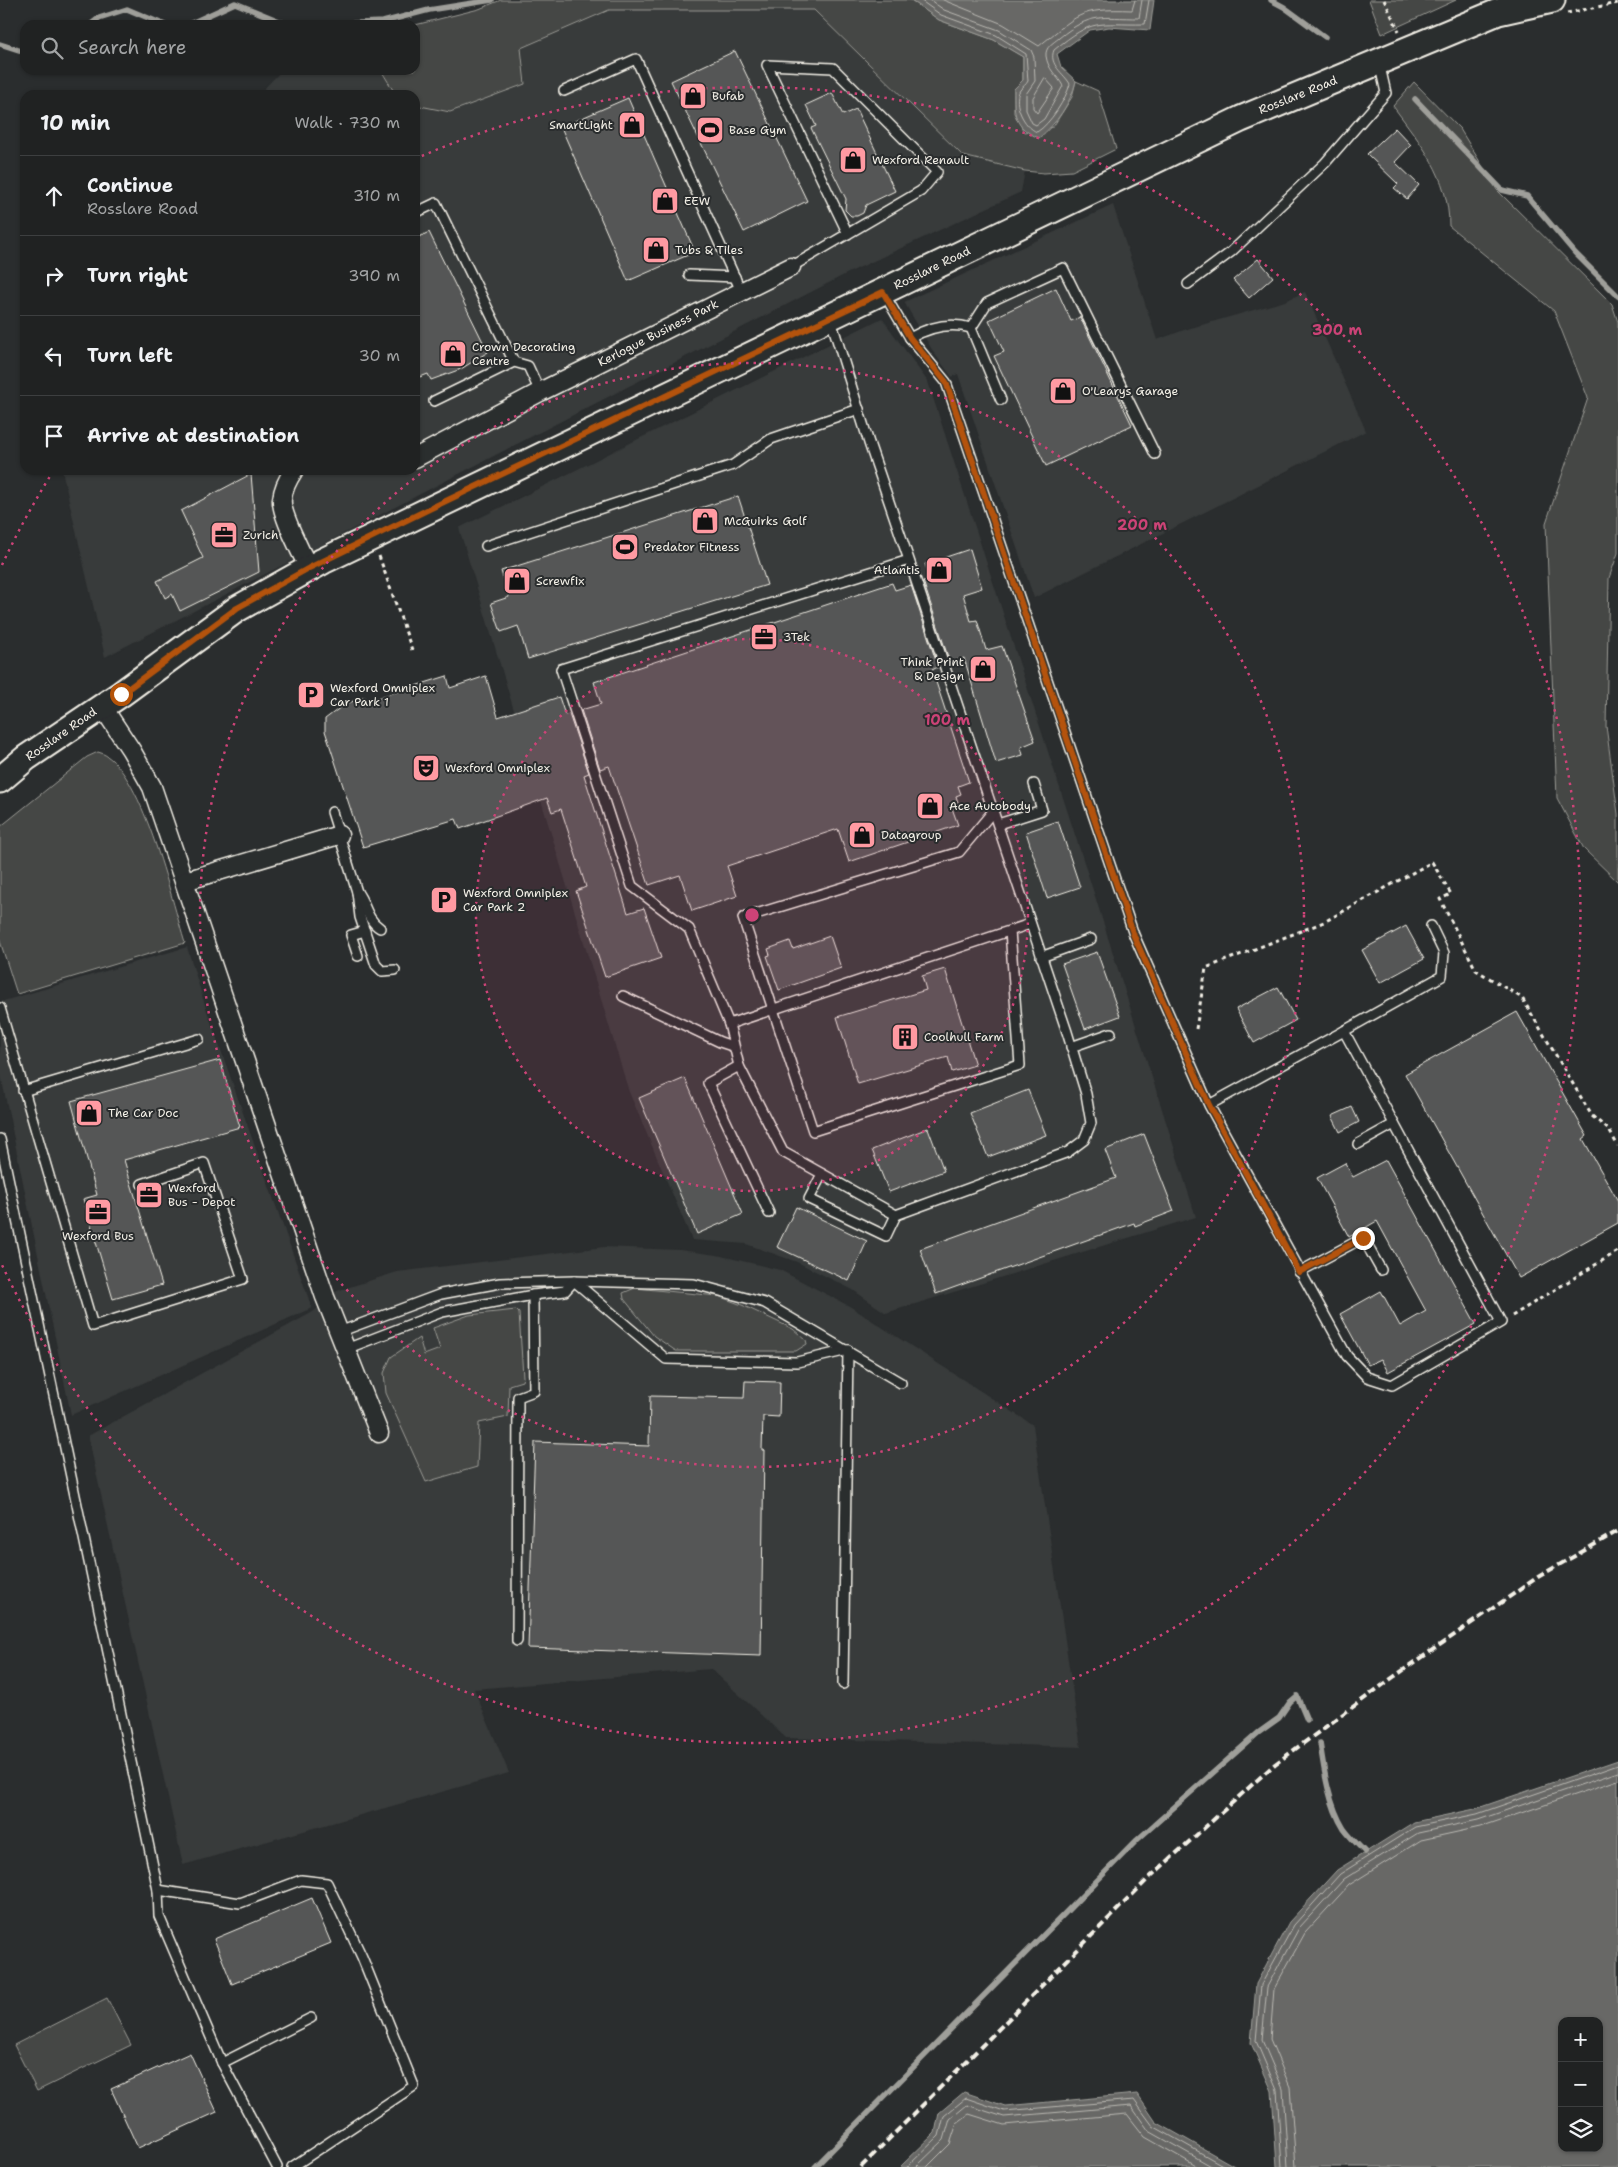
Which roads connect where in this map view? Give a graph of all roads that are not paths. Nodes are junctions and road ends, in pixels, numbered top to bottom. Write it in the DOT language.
graph roads {
  1 [pos="1552,0"];
  2 [pos="1379,62"];
  3 [pos="564,91"];
  4 [pos="420,211"];
  5 [pos="848,234"];
  6 [pos="791,267"];
  7 [pos="689,275"];
  8 [pos="738,284"];
  9 [pos="1188,284"];
  10 [pos="883,292"];
  11 [pos="830,317"];
  12 [pos="971,328"];
  13 [pos="910,338"];
  14 [pos="514,362"];
  15 [pos="540,392"];
  16 [pos="1001,400"];
  17 [pos="434,401"];
  18 [pos="859,409"];
  19 [pos="1155,454"];
  20 [pos="420,455"];
  21 [pos="291,475"];
  22 [pos="486,546"];
  23 [pos="909,560"];
  24 [pos="309,568"];
  25 [pos="102,706"];
  26 [pos="0,780"];
  27 [pos="1034,784"];
  28 [pos="994,810"];
  29 [pos="332,812"];
  30 [pos="998,824"];
  31 [pos="339,835"];
  32 [pos="185,882"];
  33 [pos="357,892"];
  34 [pos="1030,924"];
  35 [pos="1431,926"];
  36 [pos="380,928"];
  37 [pos="364,931"];
  38 [pos="1010,931"];
  39 [pos="1091,939"];
  40 [pos="358,956"];
  41 [pos="1041,957"];
  42 [pos="395,970"];
  43 [pos="623,996"];
  44 [pos="0,1008"];
  45 [pos="773,1009"];
  46 [pos="729,1024"];
  47 [pos="1344,1031"];
  48 [pos="1111,1033"];
  49 [pos="199,1038"];
  50 [pos="732,1046"];
  51 [pos="1071,1047"];
  52 [pos="739,1066"];
  53 [pos="23,1090"];
  54 [pos="1209,1105"];
  55 [pos="1394,1124"];
  56 [pos="0,1139"];
  57 [pos="1358,1144"];
  58 [pos="822,1174"];
  59 [pos="142,1184"];
  60 [pos="769,1213"];
  61 [pos="896,1215"];
  62 [pos="1381,1270"];
  63 [pos="1299,1272"];
  64 [pos="574,1281"];
  65 [pos="533,1294"];
  66 [pos="339,1332"];
  67 [pos="346,1349"];
  68 [pos="848,1350"];
  69 [pos="901,1383"];
  70 [pos="379,1433"];
  71 [pos="517,1641"];
  72 [pos="843,1684"];
  73 [pos="158,1890"];
  74 [pos="311,2018"];
  75 [pos="222,2063"];
  76 [pos="277,2167"];
  77 [pos="292,2167"];
  1 -- 2 [label="main road, Rosslare Road"];
  2 -- 9 [label="lane"];
  2 -- 10 [label="main road, Rosslare Road"];
  3 -- 8 [label="lane"];
  4 -- 14 [label="lane"];
  5 -- 5 [label="lane, Kerlogue Business Park"];
  5 -- 6 [label="lane, Kerlogue Business Park"];
  6 -- 8 [label="street, Kerlogue Business Park"];
  7 -- 8 [label="lane"];
  8 -- 15 [label="street, Kerlogue Business Park"];
  10 -- 11 [label="main road, Rosslare Road"];
  10 -- 13 [label="lane"];
  11 -- 18 [label="lane"];
  11 -- 24 [label="main road, Rosslare Road"];
  12 -- 13 [label="lane"];
  12 -- 16 [label="lane"];
  12 -- 19 [label="lane"];
  13 -- 54 [label="lane"];
  14 -- 15 [label="lane"];
  14 -- 17 [label="lane"];
  15 -- 20 [label="street, Kerlogue Business Park"];
  18 -- 22 [label="lane"];
  18 -- 23 [label="lane"];
  21 -- 24 [label="street"];
  23 -- 28 [label="lane"];
  23 -- 46 [label="lane"];
  24 -- 25 [label="main road, Rosslare Road"];
  25 -- 26 [label="main road, Rosslare Road"];
  25 -- 32 [label="street"];
  27 -- 30 [label="lane"];
  28 -- 30 [label="lane"];
  28 -- 45 [label="lane"];
  29 -- 31 [label="lane"];
  30 -- 34 [label="lane"];
  31 -- 32 [label="street"];
  31 -- 33 [label="lane"];
  32 -- 66 [label="street"];
  33 -- 36 [label="lane"];
  33 -- 37 [label="lane"];
  34 -- 38 [label="lane"];
  34 -- 41 [label="lane"];
  35 -- 47 [label="lane"];
  37 -- 40 [label="lane"];
  37 -- 42 [label="lane"];
  38 -- 45 [label="lane"];
  38 -- 45 [label="lane"];
  39 -- 41 [label="lane"];
  41 -- 51 [label="lane"];
  43 -- 50 [label="lane"];
  44 -- 53 [label="lane"];
  45 -- 46 [label="lane"];
  46 -- 50 [label="lane"];
  47 -- 54 [label="lane"];
  47 -- 55 [label="lane"];
  48 -- 51 [label="lane"];
  49 -- 53 [label="lane"];
  50 -- 52 [label="lane"];
  51 -- 61 [label="lane"];
  52 -- 58 [label="lane"];
  52 -- 60 [label="lane"];
  53 -- 59 [label="lane"];
  54 -- 63 [label="lane"];
  55 -- 57 [label="lane"];
  55 -- 63 [label="lane"];
  56 -- 73 [label="lane"];
  58 -- 61 [label="lane"];
  58 -- 61 [label="lane"];
  62 -- 63 [label="lane"];
  64 -- 65 [label="lane"];
  64 -- 66 [label="lane"];
  64 -- 68 [label="lane"];
  64 -- 68 [label="lane"];
  65 -- 67 [label="lane"];
  65 -- 71 [label="lane"];
  66 -- 67 [label="street"];
  67 -- 70 [label="street"];
  68 -- 69 [label="lane"];
  68 -- 72 [label="lane"];
  73 -- 75 [label="lane"];
  73 -- 77 [label="lane"];
  74 -- 75 [label="lane"];
  75 -- 76 [label="lane"];
}
